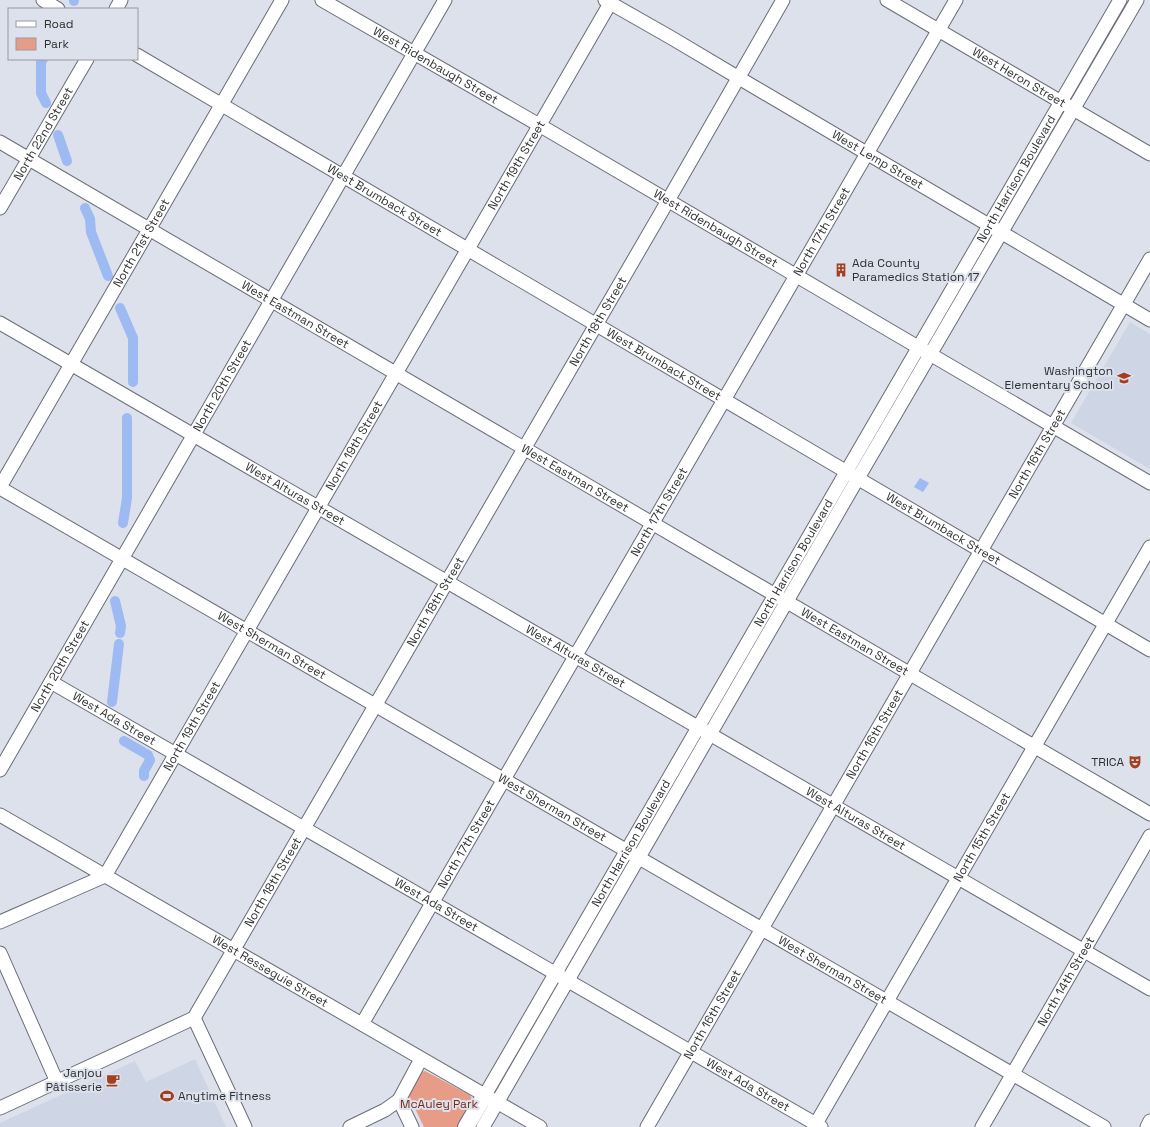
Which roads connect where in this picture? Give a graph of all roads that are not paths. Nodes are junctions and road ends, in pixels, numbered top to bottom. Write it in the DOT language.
graph roads {
  1 [pos="43,0"];
  2 [pos="282,0"];
  3 [pos="322,0"];
  4 [pos="444,0"];
  5 [pos="783,0"];
  6 [pos="887,0"];
  7 [pos="956,0"];
  8 [pos="1120,0"];
  9 [pos="1137,0"];
  10 [pos="609,1"];
  11 [pos="56,8"];
  12 [pos="939,30"];
  13 [pos="414,53"];
  14 [pos="138,56"];
  15 [pos="86,60"];
  16 [pos="739,78"];
  17 [pos="221,105"];
  18 [pos="1067,105"];
  19 [pos="540,126"];
  20 [pos="0,142"];
  21 [pos="867,154"];
  22 [pos="1150,154"];
  23 [pos="29,159"];
  24 [pos="343,176"];
  25 [pos="668,201"];
  26 [pos="0,208"];
  27 [pos="989,225"];
  28 [pos="149,229"];
  29 [pos="1001,232"];
  30 [pos="468,249"];
  31 [pos="1150,259"];
  32 [pos="796,276"];
  33 [pos="271,301"];
  34 [pos="1124,304"];
  35 [pos="1150,320"];
  36 [pos="0,324"];
  37 [pos="596,325"];
  38 [pos="925,351"];
  39 [pos="71,364"];
  40 [pos="396,374"];
  41 [pos="724,400"];
  42 [pos="1053,426"];
  43 [pos="193,435"];
  44 [pos="524,448"];
  45 [pos="846,472"];
  46 [pos="858,478"];
  47 [pos="1150,483"];
  48 [pos="0,487"];
  49 [pos="318,507"];
  50 [pos="652,524"];
  51 [pos="1150,548"];
  52 [pos="981,551"];
  53 [pos="122,559"];
  54 [pos="446,582"];
  55 [pos="774,595"];
  56 [pos="787,602"];
  57 [pos="1106,624"];
  58 [pos="246,631"];
  59 [pos="1150,650"];
  60 [pos="575,656"];
  61 [pos="909,674"];
  62 [pos="51,682"];
  63 [pos="375,706"];
  64 [pos="698,728"];
  65 [pos="710,735"];
  66 [pos="1035,747"];
  67 [pos="175,754"];
  68 [pos="0,770"];
  69 [pos="504,780"];
  70 [pos="833,806"];
  71 [pos="1150,814"];
  72 [pos="0,815"];
  73 [pos="304,828"];
  74 [pos="1150,836"];
  75 [pos="627,851"];
  76 [pos="639,858"];
  77 [pos="105,876"];
  78 [pos="958,878"];
  79 [pos="433,903"];
  80 [pos="0,922"];
  81 [pos="762,929"];
  82 [pos="234,950"];
  83 [pos="1083,951"];
  84 [pos="0,953"];
  85 [pos="556,974"];
  86 [pos="568,980"];
  87 [pos="1150,989"];
  88 [pos="887,1001"];
  89 [pos="194,1018"];
  90 [pos="362,1024"];
  91 [pos="690,1052"];
  92 [pos="421,1059"];
  93 [pos="1012,1074"];
  94 [pos="57,1082"];
  95 [pos="491,1099"];
  96 [pos="399,1100"];
  97 [pos="0,1108"];
  98 [pos="1150,1121"];
  99 [pos="817,1126"];
  100 [pos="245,1127"];
  101 [pos="350,1127"];
  102 [pos="412,1127"];
  103 [pos="466,1127"];
  104 [pos="483,1127"];
  105 [pos="540,1127"];
  106 [pos="647,1127"];
  107 [pos="982,1127"];
  108 [pos="1104,1127"];
  109 [pos="1147,1127"];
  1 -- 11 [label="street"];
  2 -- 17 [label="street, North 21st Street"];
  3 -- 13 [label="street, West Ridenbaugh Street"];
  4 -- 13 [label="street, North 20th Street"];
  5 -- 16 [label="street, North 18th Street"];
  6 -- 12 [label="street, West Heron Street"];
  7 -- 12 [label="street, North 17th Street"];
  8 -- 18 [label="street, North Harrison Boulevard"];
  9 -- 18 [label="street, North Harrison Boulevard"];
  10 -- 16 [label="street, West Lemp Street"];
  10 -- 19 [label="street, North 19th Street"];
  12 -- 18 [label="street, West Heron Street"];
  12 -- 21 [label="street, North 17th Street"];
  13 -- 19 [label="street, West Ridenbaugh Street"];
  13 -- 24 [label="street, North 20th Street"];
  14 -- 17 [label="street, West Brumback Street"];
  15 -- 23 [label="street, North 22nd Street"];
  16 -- 21 [label="street, West Lemp Street"];
  16 -- 25 [label="street, North 18th Street"];
  17 -- 24 [label="street, West Brumback Street"];
  17 -- 28 [label="street, North 21st Street"];
  18 -- 22 [label="street, West Heron Street"];
  18 -- 27 [label="street, North Harrison Boulevard"];
  18 -- 29 [label="street, North Harrison Boulevard"];
  19 -- 25 [label="street, West Ridenbaugh Street"];
  19 -- 30 [label="street, North 19th Street"];
  20 -- 23 [label="street, West Eastman Street"];
  21 -- 27 [label="street, West Lemp Street"];
  21 -- 32 [label="street, North 17th Street"];
  23 -- 26 [label="street, North 22nd Street"];
  23 -- 28 [label="street, West Eastman Street"];
  24 -- 30 [label="street, West Brumback Street"];
  24 -- 33 [label="street, North 20th Street"];
  25 -- 32 [label="street, West Ridenbaugh Street"];
  25 -- 37 [label="street, North 18th Street"];
  27 -- 29 [label="street, West Lemp Street"];
  27 -- 38 [label="street, North Harrison Boulevard"];
  28 -- 33 [label="street, West Eastman Street"];
  28 -- 39 [label="street, North 21st Street"];
  29 -- 34 [label="street, West Lemp Street"];
  29 -- 38 [label="street, North Harrison Boulevard"];
  30 -- 37 [label="street, West Brumback Street"];
  30 -- 40 [label="street, North 19th Street"];
  31 -- 34 [label="street, North 16th Street"];
  32 -- 38 [label="street, West Ridenbaugh Street"];
  32 -- 41 [label="street, North 17th Street"];
  33 -- 40 [label="street, West Eastman Street"];
  33 -- 43 [label="street, North 20th Street"];
  34 -- 35 [label="street, West Lemp Street"];
  34 -- 42 [label="street, North 16th Street"];
  36 -- 39 [label="street, West Alturas Street"];
  37 -- 41 [label="street, West Brumback Street"];
  37 -- 44 [label="street, North 18th Street"];
  38 -- 42 [label="street, West Ridenbaugh Street"];
  38 -- 45 [label="street, North Harrison Boulevard"];
  38 -- 46 [label="street, North Harrison Boulevard"];
  39 -- 43 [label="street, West Alturas Street"];
  39 -- 48 [label="street, North 21st Street"];
  40 -- 44 [label="street, West Eastman Street"];
  40 -- 49 [label="street, North 19th Street"];
  41 -- 45 [label="street, West Brumback Street"];
  41 -- 50 [label="street, North 17th Street"];
  42 -- 47 [label="street, West Ridenbaugh Street"];
  42 -- 52 [label="street, North 16th Street"];
  43 -- 49 [label="street, West Alturas Street"];
  43 -- 53 [label="street, North 20th Street"];
  44 -- 50 [label="street, West Eastman Street"];
  44 -- 54 [label="street, North 18th Street"];
  45 -- 46 [label="street, West Brumback Street"];
  45 -- 55 [label="street, North Harrison Boulevard"];
  46 -- 52 [label="street, West Brumback Street"];
  46 -- 56 [label="street, North Harrison Boulevard"];
  48 -- 53 [label="street, West Sherman Street"];
  49 -- 54 [label="street, West Alturas Street"];
  49 -- 58 [label="street, North 19th Street"];
  50 -- 55 [label="street, West Eastman Street"];
  50 -- 60 [label="street, North 17th Street"];
  51 -- 57 [label="street, North 15th Street"];
  52 -- 57 [label="street, West Brumback Street"];
  52 -- 61 [label="street, North 16th Street"];
  53 -- 58 [label="street, West Sherman Street"];
  53 -- 62 [label="street, North 20th Street"];
  54 -- 60 [label="street, West Alturas Street"];
  54 -- 63 [label="street, North 18th Street"];
  55 -- 56 [label="street, West Eastman Street"];
  55 -- 64 [label="street, North Harrison Boulevard"];
  56 -- 61 [label="street, West Eastman Street"];
  56 -- 65 [label="street, North Harrison Boulevard"];
  57 -- 59 [label="street, West Brumback Street"];
  57 -- 66 [label="street, North 15th Street"];
  58 -- 63 [label="street, West Sherman Street"];
  58 -- 67 [label="street, North 19th Street"];
  60 -- 64 [label="street, West Alturas Street"];
  60 -- 69 [label="street, North 17th Street"];
  61 -- 66 [label="street, West Eastman Street"];
  61 -- 70 [label="street, North 16th Street"];
  62 -- 67 [label="street, West Ada Street"];
  62 -- 68 [label="street, North 20th Street"];
  63 -- 69 [label="street, West Sherman Street"];
  63 -- 73 [label="street, North 18th Street"];
  64 -- 65 [label="street, West Alturas Street"];
  64 -- 75 [label="street, North Harrison Boulevard"];
  65 -- 70 [label="street, West Alturas Street"];
  65 -- 76 [label="street, North Harrison Boulevard"];
  66 -- 71 [label="street, West Eastman Street"];
  66 -- 78 [label="street, North 15th Street"];
  67 -- 73 [label="street, West Ada Street"];
  67 -- 77 [label="street, North 19th Street"];
  69 -- 75 [label="street, West Sherman Street"];
  69 -- 79 [label="street, North 17th Street"];
  70 -- 78 [label="street, West Alturas Street"];
  70 -- 81 [label="street, North 16th Street"];
  72 -- 77 [label="street, West Resseguie Street"];
  73 -- 79 [label="street, West Ada Street"];
  73 -- 82 [label="street, North 18th Street"];
  74 -- 83 [label="street, North 14th Street"];
  75 -- 76 [label="street, West Sherman Street"];
  75 -- 85 [label="street, North Harrison Boulevard"];
  76 -- 81 [label="street, West Sherman Street"];
  76 -- 86 [label="street, North Harrison Boulevard"];
  77 -- 80 [label="street"];
  77 -- 82 [label="street, West Resseguie Street"];
  78 -- 83 [label="street, West Alturas Street"];
  78 -- 88 [label="street, North 15th Street"];
  79 -- 85 [label="street, West Ada Street"];
  79 -- 90 [label="street, North 17th Street"];
  81 -- 88 [label="street, West Sherman Street"];
  81 -- 91 [label="street, North 16th Street"];
  82 -- 89 [label="street, North 18th Street"];
  82 -- 90 [label="street, West Resseguie Street"];
  83 -- 87 [label="street, West Alturas Street"];
  83 -- 93 [label="street, North 14th Street"];
  84 -- 94 [label="street"];
  85 -- 86 [label="street, West Ada Street"];
  85 -- 95 [label="street, North Harrison Boulevard"];
  86 -- 91 [label="street, West Ada Street"];
  86 -- 95 [label="street, North Harrison Boulevard"];
  88 -- 93 [label="street, West Sherman Street"];
  88 -- 99 [label="street, North 15th Street"];
  89 -- 94 [label="street"];
  89 -- 100 [label="street"];
  90 -- 92 [label="street, West Resseguie Street"];
  91 -- 99 [label="street, West Ada Street"];
  91 -- 106 [label="street, North 16th Street"];
  92 -- 95 [label="street, West Resseguie Street"];
  92 -- 96 [label="street"];
  93 -- 107 [label="street, North 14th Street"];
  93 -- 108 [label="street, West Sherman Street"];
  94 -- 97 [label="street"];
  95 -- 103 [label="main road, North Harrison Boulevard"];
  95 -- 104 [label="street, North Harrison Boulevard"];
  95 -- 105 [label="street, West Resseguie Street"];
  96 -- 101 [label="street"];
  96 -- 102 [label="street"];
  98 -- 109 [label="street"];
}
